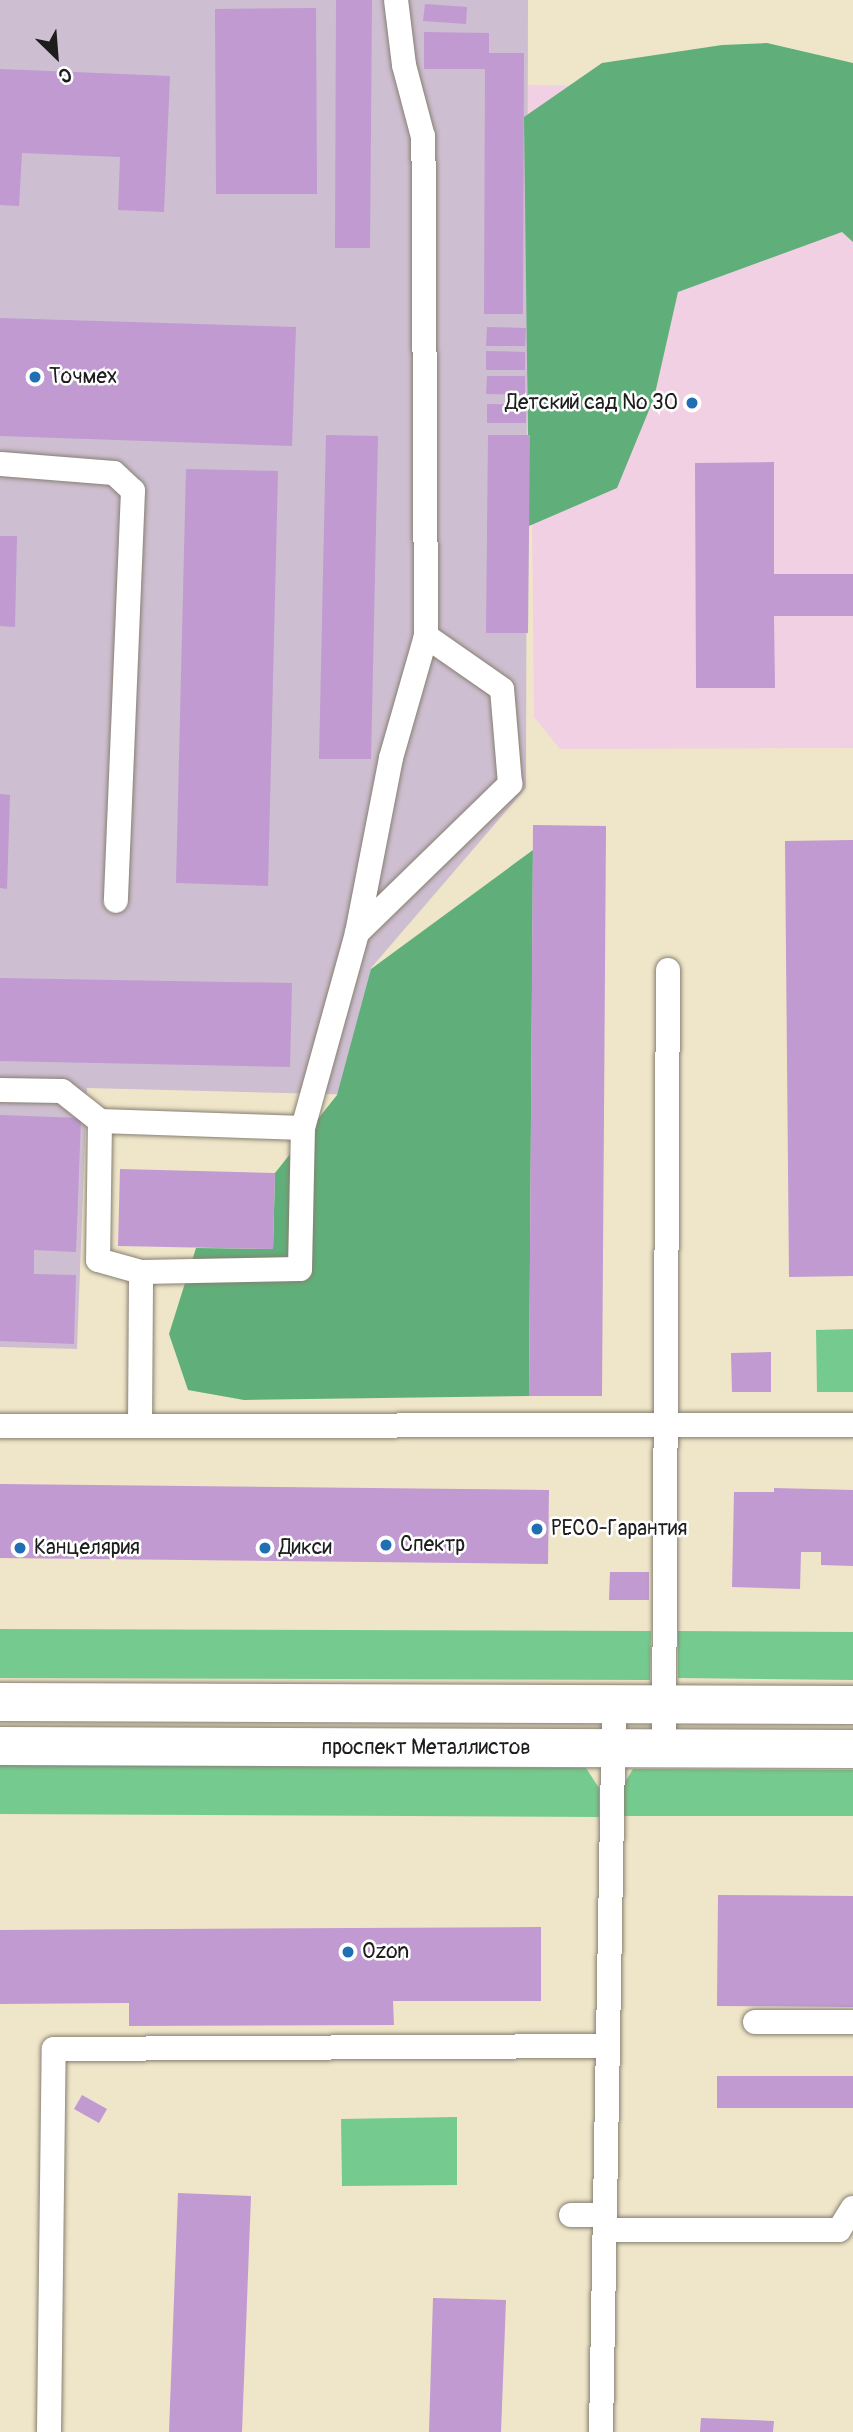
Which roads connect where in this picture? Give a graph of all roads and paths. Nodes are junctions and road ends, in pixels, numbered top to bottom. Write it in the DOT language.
graph roads {
  1 [pos="397,0"];
  2 [pos="1,464"];
  3 [pos="426,636"];
  4 [pos="116,901"];
  5 [pos="357,933"];
  6 [pos="668,970"];
  7 [pos="0,1090"];
  8 [pos="100,1121"];
  9 [pos="303,1128"];
  10 [pos="141,1272"];
  11 [pos="853,1425"];
  12 [pos="0,1426"];
  13 [pos="141,1426"];
  14 [pos="668,1426"];
  15 [pos="0,1702"];
  16 [pos="614,1704"];
  17 [pos="664,1704"];
  18 [pos="853,1705"];
  19 [pos="0,1746"];
  20 [pos="614,1748"];
  21 [pos="664,1748"];
  22 [pos="853,1749"];
  23 [pos="755,2022"];
  24 [pos="853,2022"];
  25 [pos="607,2046"];
  26 [pos="853,2207"];
  27 [pos="571,2215"];
  28 [pos="605,2223"];
  29 [pos="49,2432"];
  30 [pos="601,2432"];
  1 -- 3 [label="lane"];
  2 -- 4 [label="lane"];
  3 -- 5 [label="lane"];
  3 -- 5 [label="lane"];
  5 -- 9 [label="lane"];
  6 -- 14 [label="lane"];
  7 -- 8 [label="lane"];
  8 -- 9 [label="lane"];
  8 -- 10 [label="lane"];
  9 -- 10 [label="lane"];
  10 -- 13 [label="lane"];
  11 -- 14 [label="lane"];
  12 -- 13 [label="lane"];
  13 -- 14 [label="lane"];
  14 -- 17 [label="lane"];
  15 -- 16 [label="street, проспект Металлистов"];
  16 -- 17 [label="street, проспект Металлистов"];
  16 -- 20 [label="lane"];
  17 -- 18 [label="street, проспект Металлистов"];
  17 -- 21 [label="lane"];
  19 -- 20 [label="street, проспект Металлистов"];
  20 -- 21 [label="street, проспект Металлистов"];
  20 -- 25 [label="lane"];
  21 -- 22 [label="street, проспект Металлистов"];
  23 -- 24 [label="lane"];
  25 -- 28 [label="lane"];
  25 -- 29 [label="lane"];
  26 -- 28 [label="lane"];
  27 -- 28 [label="lane"];
  28 -- 30 [label="lane"];
}
